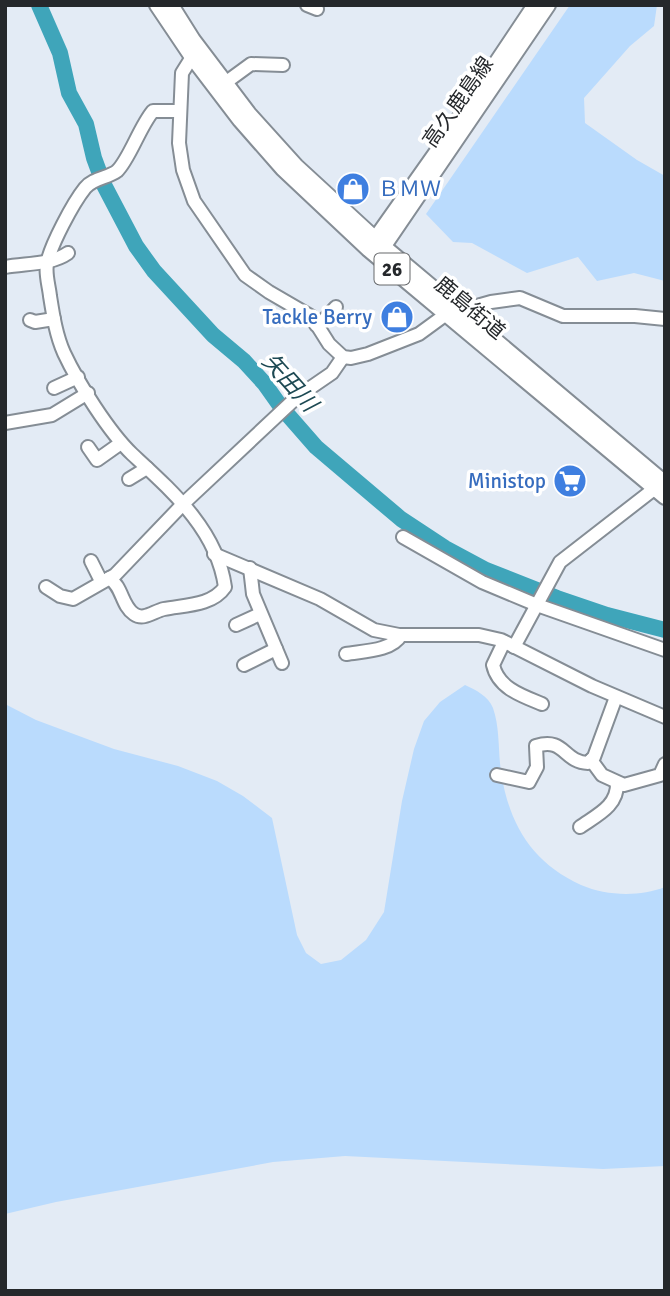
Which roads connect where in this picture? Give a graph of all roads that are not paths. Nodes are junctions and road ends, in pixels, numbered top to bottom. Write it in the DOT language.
graph roads {
  1 [pos="157,5"];
  2 [pos="172,5"];
  3 [pos="535,5"];
  4 [pos="548,5"];
  5 [pos="192,57"];
  6 [pos="283,65"];
  7 [pos="225,83"];
  8 [pos="180,111"];
  9 [pos="376,248"];
  10 [pos="68,253"];
  11 [pos="47,262"];
  12 [pos="5,267"];
  13 [pos="336,307"];
  14 [pos="453,313"];
  15 [pos="54,318"];
  16 [pos="665,319"];
  17 [pos="30,320"];
  18 [pos="316,325"];
  19 [pos="344,357"];
  20 [pos="78,377"];
  21 [pos="54,388"];
  22 [pos="88,393"];
  23 [pos="5,423"];
  24 [pos="121,443"];
  25 [pos="88,447"];
  26 [pos="147,468"];
  27 [pos="129,479"];
  28 [pos="661,489"];
  29 [pos="184,503"];
  30 [pos="403,537"];
  31 [pos="214,554"];
  32 [pos="91,561"];
  33 [pos="250,568"];
  34 [pos="105,580"];
  35 [pos="46,587"];
  36 [pos="537,606"];
  37 [pos="260,614"];
  38 [pos="236,625"];
  39 [pos="401,635"];
  40 [pos="509,644"];
  41 [pos="276,649"];
  42 [pos="665,650"];
  43 [pos="346,654"];
  44 [pos="282,663"];
  45 [pos="244,665"];
  46 [pos="616,697"];
  47 [pos="542,704"];
  48 [pos="665,717"];
  49 [pos="592,760"];
  50 [pos="665,764"];
  51 [pos="497,775"];
  52 [pos="617,783"];
  53 [pos="580,827"];
  1 -- 5 [label="main road, 26"];
  2 -- 7 [label="main road, 26"];
  3 -- 9 [label="main road, 高久鹿島線"];
  4 -- 9 [label="main road, 高久鹿島線"];
  5 -- 8 [label="street"];
  5 -- 9 [label="main road, 26"];
  6 -- 7 [label="street"];
  7 -- 9 [label="main road, 26"];
  8 -- 11 [label="street"];
  8 -- 18 [label="street"];
  9 -- 14 [label="main road, 26"];
  10 -- 11 [label="street"];
  11 -- 12 [label="street"];
  11 -- 15 [label="street"];
  13 -- 18 [label="street"];
  14 -- 16 [label="street"];
  14 -- 19 [label="street"];
  14 -- 28 [label="main road, 26"];
  15 -- 17 [label="street"];
  15 -- 20 [label="street"];
  18 -- 19 [label="street"];
  19 -- 29 [label="street"];
  20 -- 21 [label="street"];
  20 -- 22 [label="street"];
  22 -- 23 [label="street"];
  22 -- 24 [label="street"];
  24 -- 25 [label="street"];
  24 -- 26 [label="street"];
  26 -- 27 [label="street"];
  26 -- 29 [label="street"];
  28 -- 36 [label="street"];
  29 -- 31 [label="street"];
  29 -- 34 [label="street"];
  30 -- 36 [label="street"];
  31 -- 33 [label="street"];
  31 -- 34 [label="street"];
  32 -- 34 [label="street"];
  33 -- 37 [label="street"];
  33 -- 39 [label="street"];
  34 -- 35 [label="street"];
  36 -- 40 [label="street"];
  36 -- 42 [label="street"];
  37 -- 38 [label="street"];
  37 -- 41 [label="street"];
  39 -- 40 [label="street"];
  39 -- 43 [label="street"];
  40 -- 46 [label="street"];
  40 -- 47 [label="street"];
  41 -- 44 [label="street"];
  41 -- 45 [label="street"];
  46 -- 48 [label="street"];
  46 -- 49 [label="street"];
  49 -- 51 [label="street"];
  49 -- 52 [label="street"];
  50 -- 52 [label="street"];
  52 -- 53 [label="street"];
}
